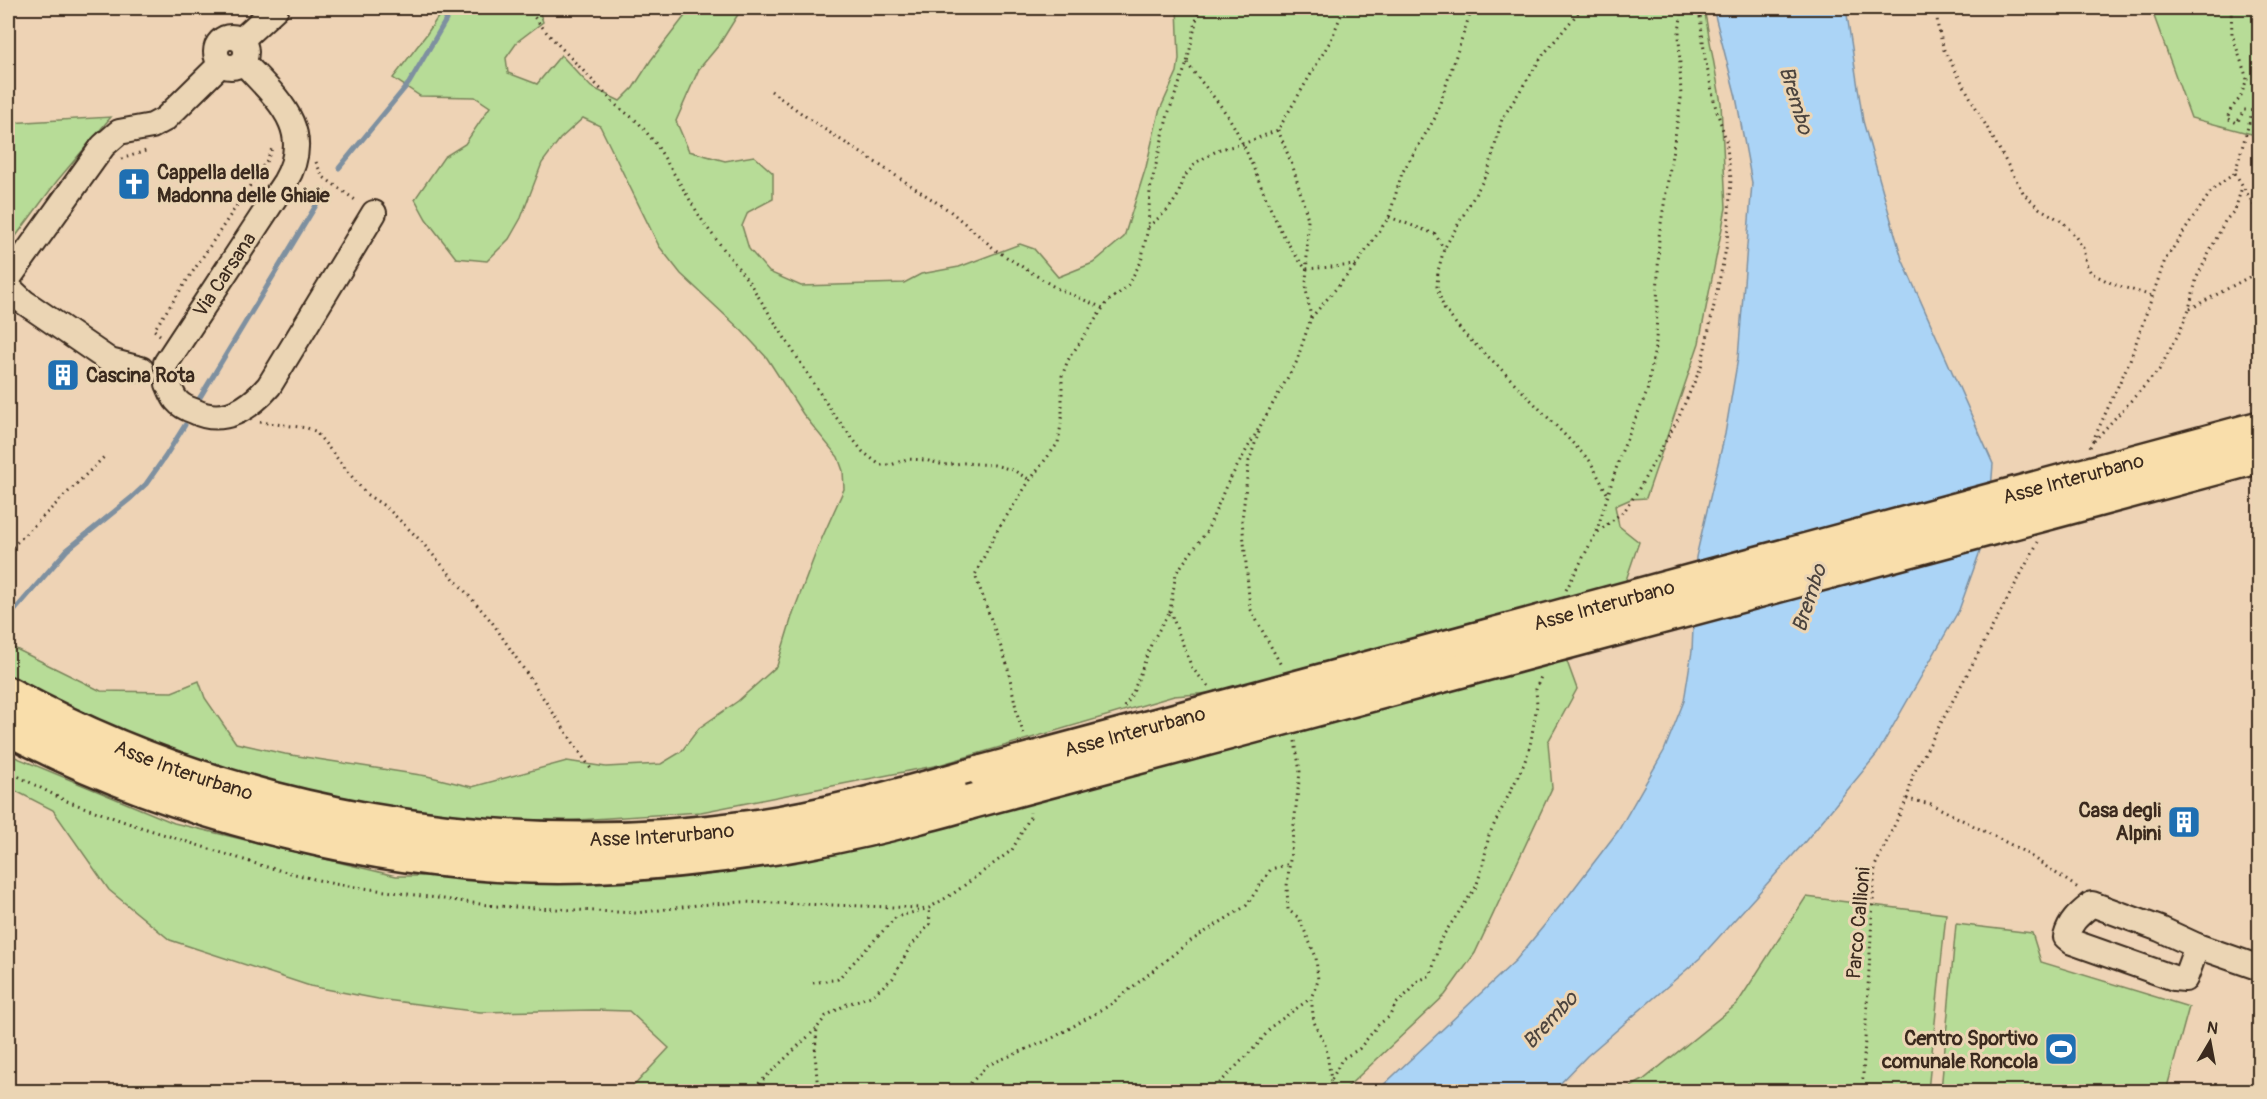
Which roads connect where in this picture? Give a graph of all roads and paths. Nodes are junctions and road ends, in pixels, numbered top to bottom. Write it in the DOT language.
graph roads {
  1 [pos="276,8"];
  2 [pos="527,8"];
  3 [pos="1199,8"];
  4 [pos="1344,8"];
  5 [pos="1472,8"];
  6 [pos="1582,8"];
  7 [pos="1682,8"];
  8 [pos="1699,8"];
  9 [pos="1936,8"];
  10 [pos="2231,8"];
  11 [pos="2257,8"];
  12 [pos="2259,14"];
  13 [pos="235,56"];
  14 [pos="1187,63"];
  15 [pos="2259,84"];
  16 [pos="771,91"];
  17 [pos="2251,110"];
  18 [pos="2259,111"];
  19 [pos="1278,130"];
  20 [pos="274,143"];
  21 [pos="1242,144"];
  22 [pos="2242,187"];
  23 [pos="374,213"];
  24 [pos="2259,215"];
  25 [pos="1389,217"];
  26 [pos="1148,228"];
  27 [pos="1444,249"];
  28 [pos="1356,265"];
  29 [pos="1306,269"];
  30 [pos="2259,271"];
  31 [pos="8,279"];
  32 [pos="8,286"];
  33 [pos="2152,296"];
  34 [pos="1103,308"];
  35 [pos="2189,309"];
  36 [pos="1311,318"];
  37 [pos="170,364"];
  38 [pos="226,416"];
  39 [pos="1262,424"];
  40 [pos="2259,428"];
  41 [pos="2091,445"];
  42 [pos="2259,456"];
  43 [pos="104,457"];
  44 [pos="1030,480"];
  45 [pos="1609,497"];
  46 [pos="1596,533"];
  47 [pos="8,551"];
  48 [pos="1563,597"];
  49 [pos="1170,611"];
  50 [pos="1543,669"];
  51 [pos="1284,671"];
  52 [pos="1214,692"];
  53 [pos="8,694"];
  54 [pos="1123,710"];
  55 [pos="8,728"];
  56 [pos="1295,737"];
  57 [pos="1028,743"];
  58 [pos="591,769"];
  59 [pos="1030,807"];
  60 [pos="1290,864"];
  61 [pos="2092,904"];
  62 [pos="929,908"];
  63 [pos="2197,946"];
  64 [pos="2259,968"];
  65 [pos="813,983"];
  66 [pos="1311,998"];
  67 [pos="818,1028"];
  68 [pos="1331,1080"];
  69 [pos="750,1092"];
  70 [pos="818,1092"];
  71 [pos="962,1092"];
  72 [pos="1211,1092"];
  73 [pos="1323,1092"];
  74 [pos="1862,1092"];
  1 -- 13 [label="street"];
  2 -- 44 [label="path"];
  3 -- 14 [label="path"];
  4 -- 19 [label="path"];
  5 -- 25 [label="path"];
  6 -- 27 [label="path"];
  7 -- 45 [label="path"];
  8 -- 46 [label="path"];
  9 -- 33 [label="path"];
  10 -- 17 [label="path"];
  11 -- 12 [label="path"];
  13 -- 31 [label="street"];
  13 -- 37 [label="street, Via Carsana"];
  14 -- 21 [label="path"];
  14 -- 26 [label="path"];
  15 -- 17 [label="path"];
  16 -- 34 [label="path"];
  17 -- 18 [label="path"];
  17 -- 22 [label="path"];
  19 -- 21 [label="path"];
  19 -- 29 [label="path"];
  20 -- 37 [label="path"];
  21 -- 26 [label="path"];
  21 -- 29 [label="path"];
  22 -- 24 [label="path"];
  22 -- 35 [label="path"];
  23 -- 38 [label="street"];
  25 -- 27 [label="path"];
  25 -- 28 [label="path"];
  26 -- 34 [label="path"];
  27 -- 45 [label="path"];
  28 -- 29 [label="path"];
  28 -- 36 [label="path"];
  29 -- 36 [label="path"];
  30 -- 35 [label="path"];
  32 -- 37 [label="street"];
  34 -- 44 [label="path"];
  35 -- 41 [label="path"];
  36 -- 39 [label="path"];
  37 -- 38 [label="street"];
  38 -- 58 [label="path"];
  39 -- 49 [label="path"];
  39 -- 51 [label="path"];
  40 -- 53 [label="highway, Asse Interurbano, bridge"];
  42 -- 55 [label="highway, Asse Interurbano, bridge"];
  43 -- 47 [label="path"];
  44 -- 57 [label="path"];
  45 -- 46 [label="path"];
  46 -- 48 [label="path"];
  49 -- 52 [label="path"];
  49 -- 54 [label="path"];
  50 -- 68 [label="path"];
  56 -- 60 [label="path"];
  59 -- 62 [label="path"];
  60 -- 66 [label="path"];
  60 -- 71 [label="path"];
  61 -- 63 [label="street"];
  61 -- 63 [label="street"];
  61 -- 74 [label="path, Parco Callioni"];
  62 -- 65 [label="path"];
  62 -- 67 [label="path"];
  63 -- 64 [label="street"];
  66 -- 68 [label="path"];
  66 -- 72 [label="path"];
  67 -- 69 [label="path"];
  67 -- 70 [label="path"];
  68 -- 73 [label="path"];
}
